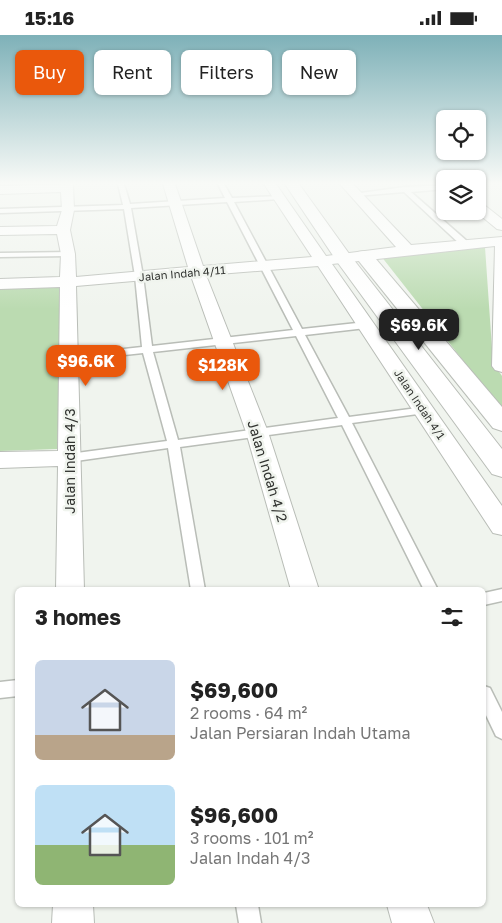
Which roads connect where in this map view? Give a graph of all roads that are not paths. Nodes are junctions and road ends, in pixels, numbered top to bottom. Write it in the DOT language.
graph roads {
  1 [pos="64,225"];
  2 [pos="130,225"];
  3 [pos="182,225"];
  4 [pos="243,225"];
  5 [pos="312,225"];
  6 [pos="324,225"];
  7 [pos="385,225"];
  8 [pos="445,225"];
  9 [pos="63,230"];
  10 [pos="0,231"];
  11 [pos="502,241"];
  12 [pos="465,244"];
  13 [pos="407,250"];
  14 [pos="68,254"];
  15 [pos="0,255"];
  16 [pos="346,255"];
  17 [pos="264,266"];
  18 [pos="197,271"];
  19 [pos="139,276"];
  20 [pos="502,279"];
  21 [pos="68,282"];
  22 [pos="0,284"];
  23 [pos="366,325"];
  24 [pos="298,332"];
  25 [pos="223,340"];
  26 [pos="147,349"];
  27 [pos="69,358"];
  28 [pos="502,365"];
  29 [pos="425,410"];
  30 [pos="345,420"];
  31 [pos="502,423"];
  32 [pos="257,432"];
  33 [pos="173,443"];
  34 [pos="70,458"];
  35 [pos="0,459"];
  36 [pos="502,468"];
  37 [pos="502,525"];
  38 [pos="70,587"];
  39 [pos="197,587"];
  40 [pos="304,587"];
  41 [pos="429,587"];
  42 [pos="502,595"];
  43 [pos="486,599"];
  44 [pos="15,688"];
  45 [pos="0,690"];
  46 [pos="486,698"];
  47 [pos="502,730"];
  48 [pos="73,907"];
  49 [pos="247,907"];
  50 [pos="409,907"];
  51 [pos="73,923"];
  52 [pos="250,923"];
  53 [pos="413,923"];
  1 -- 9 [label="street, Jalan Indah 4/3"];
  2 -- 19 [label="lane"];
  3 -- 18 [label="street, Jalan Indah 4/2"];
  4 -- 17 [label="lane"];
  5 -- 16 [label="street, Jalan Indah 4/1"];
  6 -- 16 [label="main road"];
  7 -- 13 [label="street"];
  8 -- 12 [label="lane"];
  9 -- 10 [label="street"];
  9 -- 14 [label="street, Jalan Indah 4/3"];
  11 -- 12 [label="street, Jalan Indah 4/11"];
  11 -- 20 [label="street"];
  12 -- 13 [label="street, Jalan Indah 4/11"];
  13 -- 16 [label="street, Jalan Indah 4/11"];
  14 -- 15 [label="lane"];
  14 -- 21 [label="street, Jalan Indah 4/3"];
  16 -- 17 [label="street, Jalan Indah 4/11"];
  16 -- 23 [label="street, Jalan Indah 4/1"];
  16 -- 31 [label="main road"];
  16 -- 36 [label="main road"];
  17 -- 18 [label="street, Jalan Indah 4/11"];
  17 -- 24 [label="lane"];
  18 -- 19 [label="street, Jalan Indah 4/11"];
  18 -- 25 [label="street, Jalan Indah 4/2"];
  19 -- 21 [label="street, Jalan Indah 4/11"];
  19 -- 26 [label="lane"];
  20 -- 28 [label="street"];
  21 -- 22 [label="street, Jalan Indah 4/11"];
  21 -- 27 [label="street, Jalan Indah 4/3"];
  23 -- 24 [label="lane"];
  23 -- 29 [label="street, Jalan Indah 4/1"];
  24 -- 25 [label="lane"];
  24 -- 30 [label="lane"];
  25 -- 26 [label="lane"];
  25 -- 32 [label="street, Jalan Indah 4/2"];
  26 -- 27 [label="lane"];
  26 -- 33 [label="lane"];
  27 -- 34 [label="street, Jalan Indah 4/3"];
  29 -- 30 [label="lane"];
  29 -- 37 [label="street, Jalan Indah 4/1"];
  30 -- 32 [label="lane"];
  30 -- 41 [label="lane"];
  32 -- 33 [label="lane"];
  32 -- 40 [label="street, Jalan Indah 4/2"];
  33 -- 34 [label="lane"];
  33 -- 39 [label="lane"];
  34 -- 35 [label="street"];
  34 -- 38 [label="street, Jalan Indah 4/3"];
  42 -- 43 [label="lane"];
  44 -- 45 [label="lane"];
  46 -- 47 [label="lane"];
  48 -- 51 [label="street"];
  49 -- 52 [label="lane"];
  50 -- 53 [label="street"];
}
